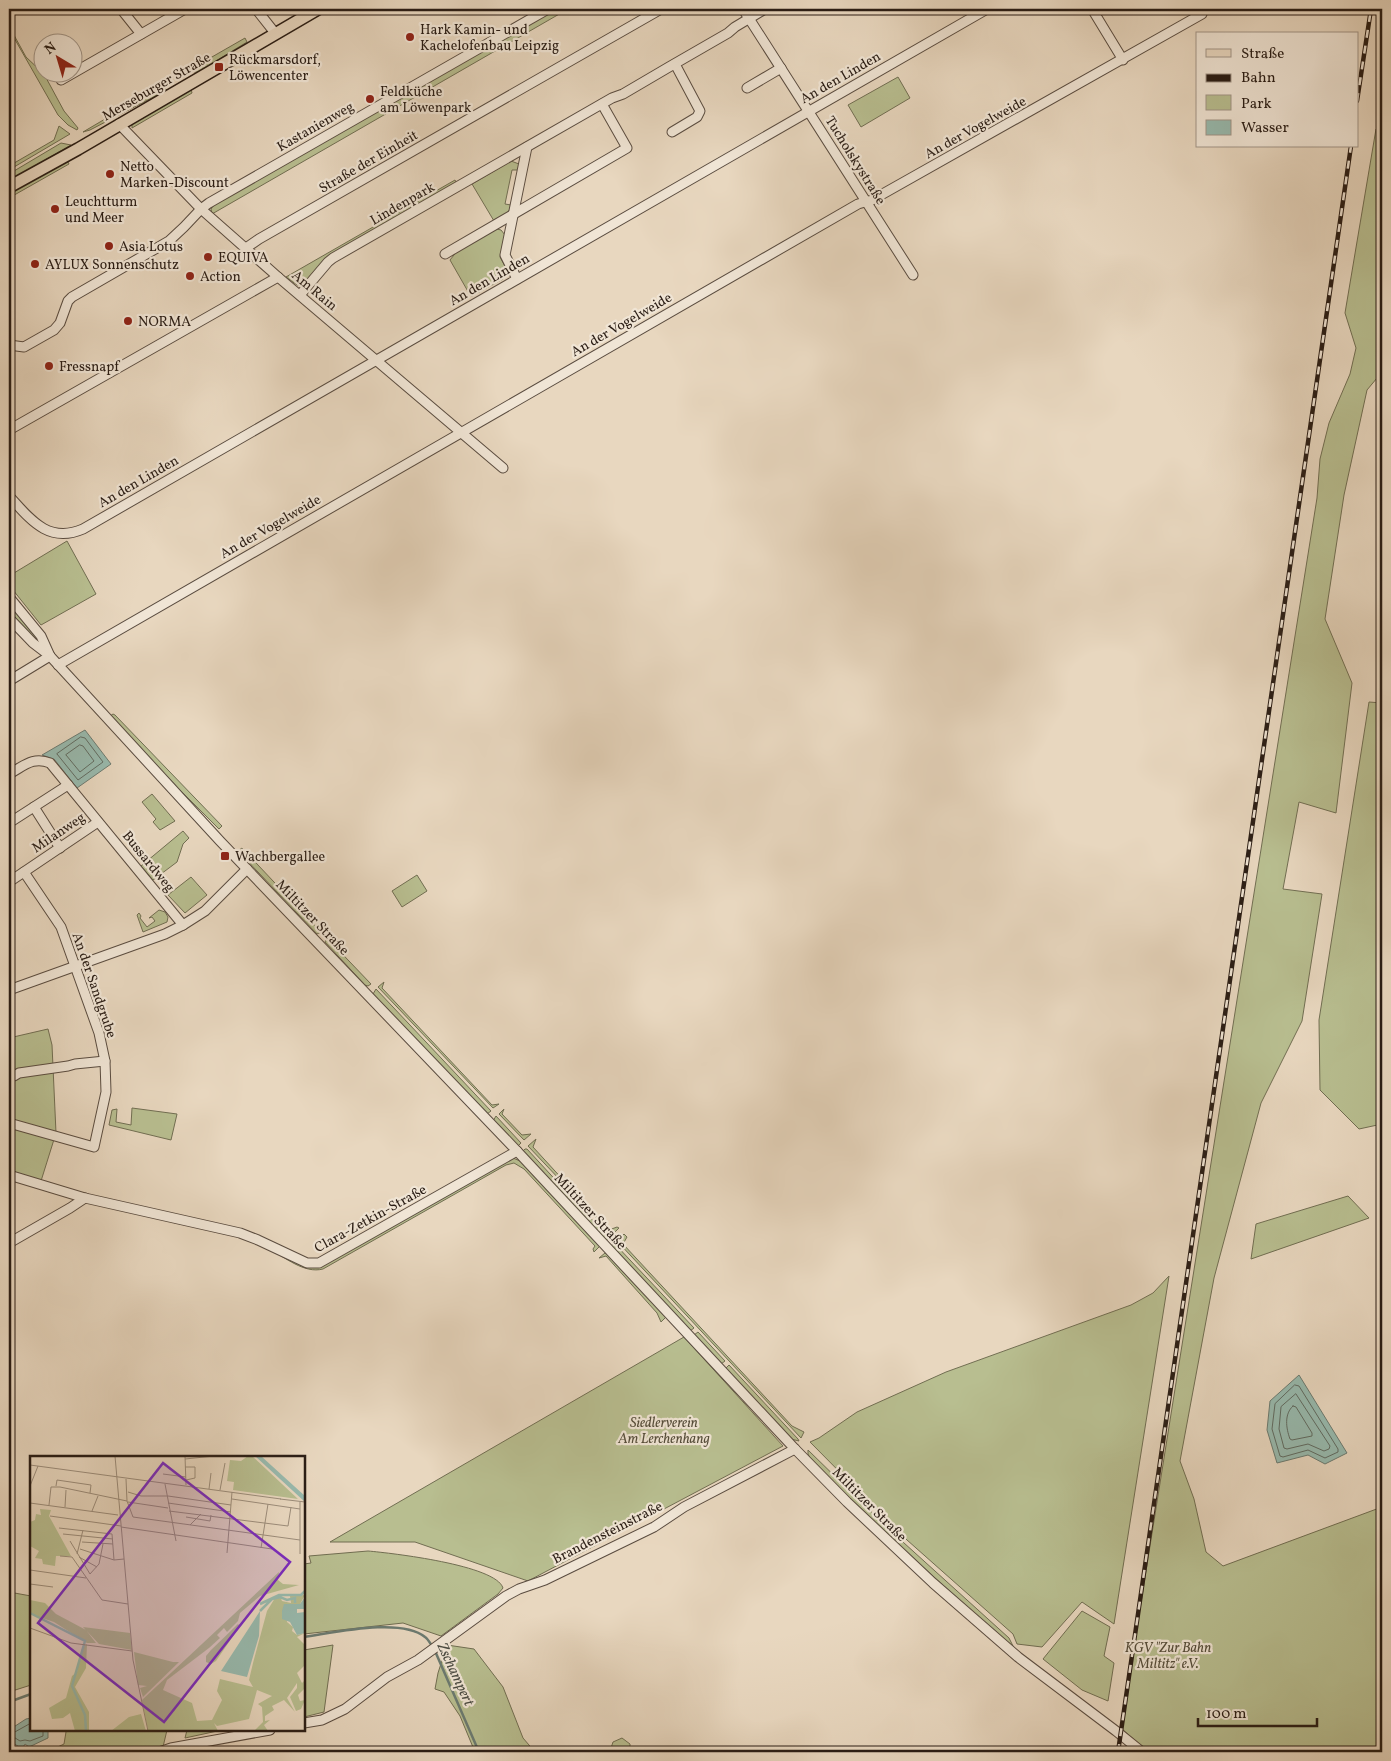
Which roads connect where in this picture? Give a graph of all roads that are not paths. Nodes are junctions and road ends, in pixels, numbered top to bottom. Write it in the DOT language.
graph roads {
  1 [pos="121,9"];
  2 [pos="185,9"];
  3 [pos="256,9"];
  4 [pos="318,9"];
  5 [pos="548,9"];
  6 [pos="661,9"];
  7 [pos="744,9"];
  8 [pos="765,9"];
  9 [pos="986,9"];
  10 [pos="1092,9"];
  11 [pos="1202,14"];
  12 [pos="749,18"];
  13 [pos="275,33"];
  14 [pos="141,34"];
  15 [pos="1122,60"];
  16 [pos="675,64"];
  17 [pos="82,68"];
  18 [pos="781,68"];
  19 [pos="747,88"];
  20 [pos="602,104"];
  21 [pos="809,111"];
  22 [pos="119,124"];
  23 [pos="672,132"];
  24 [pos="527,147"];
  25 [pos="9,187"];
  26 [pos="865,202"];
  27 [pos="201,208"];
  28 [pos="514,214"];
  29 [pos="246,248"];
  30 [pos="445,254"];
  31 [pos="913,275"];
  32 [pos="278,277"];
  33 [pos="517,279"];
  34 [pos="300,295"];
  35 [pos="9,345"];
  36 [pos="376,360"];
  37 [pos="9,430"];
  38 [pos="460,433"];
  39 [pos="503,468"];
  40 [pos="9,496"];
  41 [pos="9,598"];
  42 [pos="9,618"];
  43 [pos="50,656"];
  44 [pos="58,665"];
  45 [pos="9,681"];
  46 [pos="9,774"];
  47 [pos="68,785"];
  48 [pos="34,807"];
  49 [pos="98,822"];
  50 [pos="9,823"];
  51 [pos="60,848"];
  52 [pos="247,869"];
  53 [pos="24,872"];
  54 [pos="9,882"];
  55 [pos="183,925"];
  56 [pos="75,966"];
  57 [pos="9,990"];
  58 [pos="105,1061"];
  59 [pos="9,1075"];
  60 [pos="9,1123"];
  61 [pos="517,1151"];
  62 [pos="9,1175"];
  63 [pos="85,1198"];
  64 [pos="9,1243"];
  65 [pos="795,1449"];
  66 [pos="305,1723"];
  67 [pos="264,1731"];
  68 [pos="159,1752"];
  69 [pos="1142,1752"];
  1 -- 14 [label="street"];
  2 -- 14 [label="street"];
  3 -- 13 [label="street"];
  4 -- 13 [label="main road, Merseburger Straße"];
  5 -- 27 [label="street, Kastanienweg"];
  6 -- 29 [label="street, Straße der Einheit"];
  7 -- 12 [label="street, Tucholskystraße"];
  8 -- 12 [label="street, Lindenpark"];
  9 -- 21 [label="street, An den Linden"];
  10 -- 15 [label="street"];
  11 -- 15 [label="street, An der Vogelweide"];
  12 -- 16 [label="street, Lindenpark"];
  12 -- 18 [label="street, Tucholskystraße"];
  13 -- 22 [label="main road, Merseburger Straße"];
  14 -- 17 [label="street"];
  15 -- 26 [label="street, An der Vogelweide"];
  16 -- 20 [label="street, Lindenpark"];
  16 -- 23 [label="street"];
  18 -- 19 [label="street"];
  18 -- 21 [label="street, Tucholskystraße"];
  20 -- 24 [label="street, Lindenpark"];
  20 -- 28 [label="street"];
  21 -- 26 [label="street, Tucholskystraße"];
  21 -- 33 [label="street, An den Linden"];
  22 -- 25 [label="main road, Merseburger Straße"];
  22 -- 27 [label="street, Am Rain"];
  24 -- 28 [label="street"];
  24 -- 34 [label="street, Lindenpark"];
  26 -- 31 [label="street, Tucholskystraße"];
  26 -- 38 [label="street, An der Vogelweide"];
  27 -- 29 [label="street, Am Rain"];
  27 -- 35 [label="street, Kastanienweg"];
  28 -- 30 [label="street"];
  28 -- 33 [label="street"];
  29 -- 32 [label="street, Am Rain"];
  32 -- 34 [label="street, Am Rain"];
  32 -- 37 [label="street"];
  33 -- 36 [label="street, An den Linden"];
  34 -- 36 [label="street, Am Rain"];
  36 -- 38 [label="street, Am Rain"];
  36 -- 40 [label="street, An den Linden"];
  38 -- 39 [label="street, Am Rain"];
  38 -- 44 [label="street, An der Vogelweide"];
  41 -- 43 [label="street, Miltitzer Straße"];
  42 -- 43 [label="street, Miltitzer Straße"];
  43 -- 44 [label="street, Miltitzer Straße"];
  43 -- 45 [label="street"];
  44 -- 52 [label="street, Miltitzer Straße"];
  46 -- 47 [label="street, Bussardweg"];
  47 -- 48 [label="street"];
  47 -- 49 [label="street, Bussardweg"];
  48 -- 50 [label="street"];
  48 -- 51 [label="street"];
  49 -- 51 [label="street, Milanweg"];
  49 -- 55 [label="street, Bussardweg"];
  51 -- 53 [label="street, Milanweg"];
  52 -- 55 [label="street"];
  52 -- 61 [label="street, Miltitzer Straße"];
  53 -- 54 [label="street, Milanweg"];
  53 -- 56 [label="street, An der Sandgrube"];
  55 -- 56 [label="street"];
  56 -- 57 [label="street"];
  56 -- 58 [label="street, An der Sandgrube"];
  58 -- 59 [label="street"];
  58 -- 60 [label="street, An der Sandgrube"];
  61 -- 63 [label="street, Clara-Zetkin-Straße"];
  61 -- 65 [label="street, Miltitzer Straße"];
  62 -- 63 [label="street"];
  63 -- 64 [label="street"];
  65 -- 66 [label="street, Brandensteinstraße"];
  65 -- 69 [label="street, Miltitzer Straße"];
  67 -- 68 [label="street"];
}
